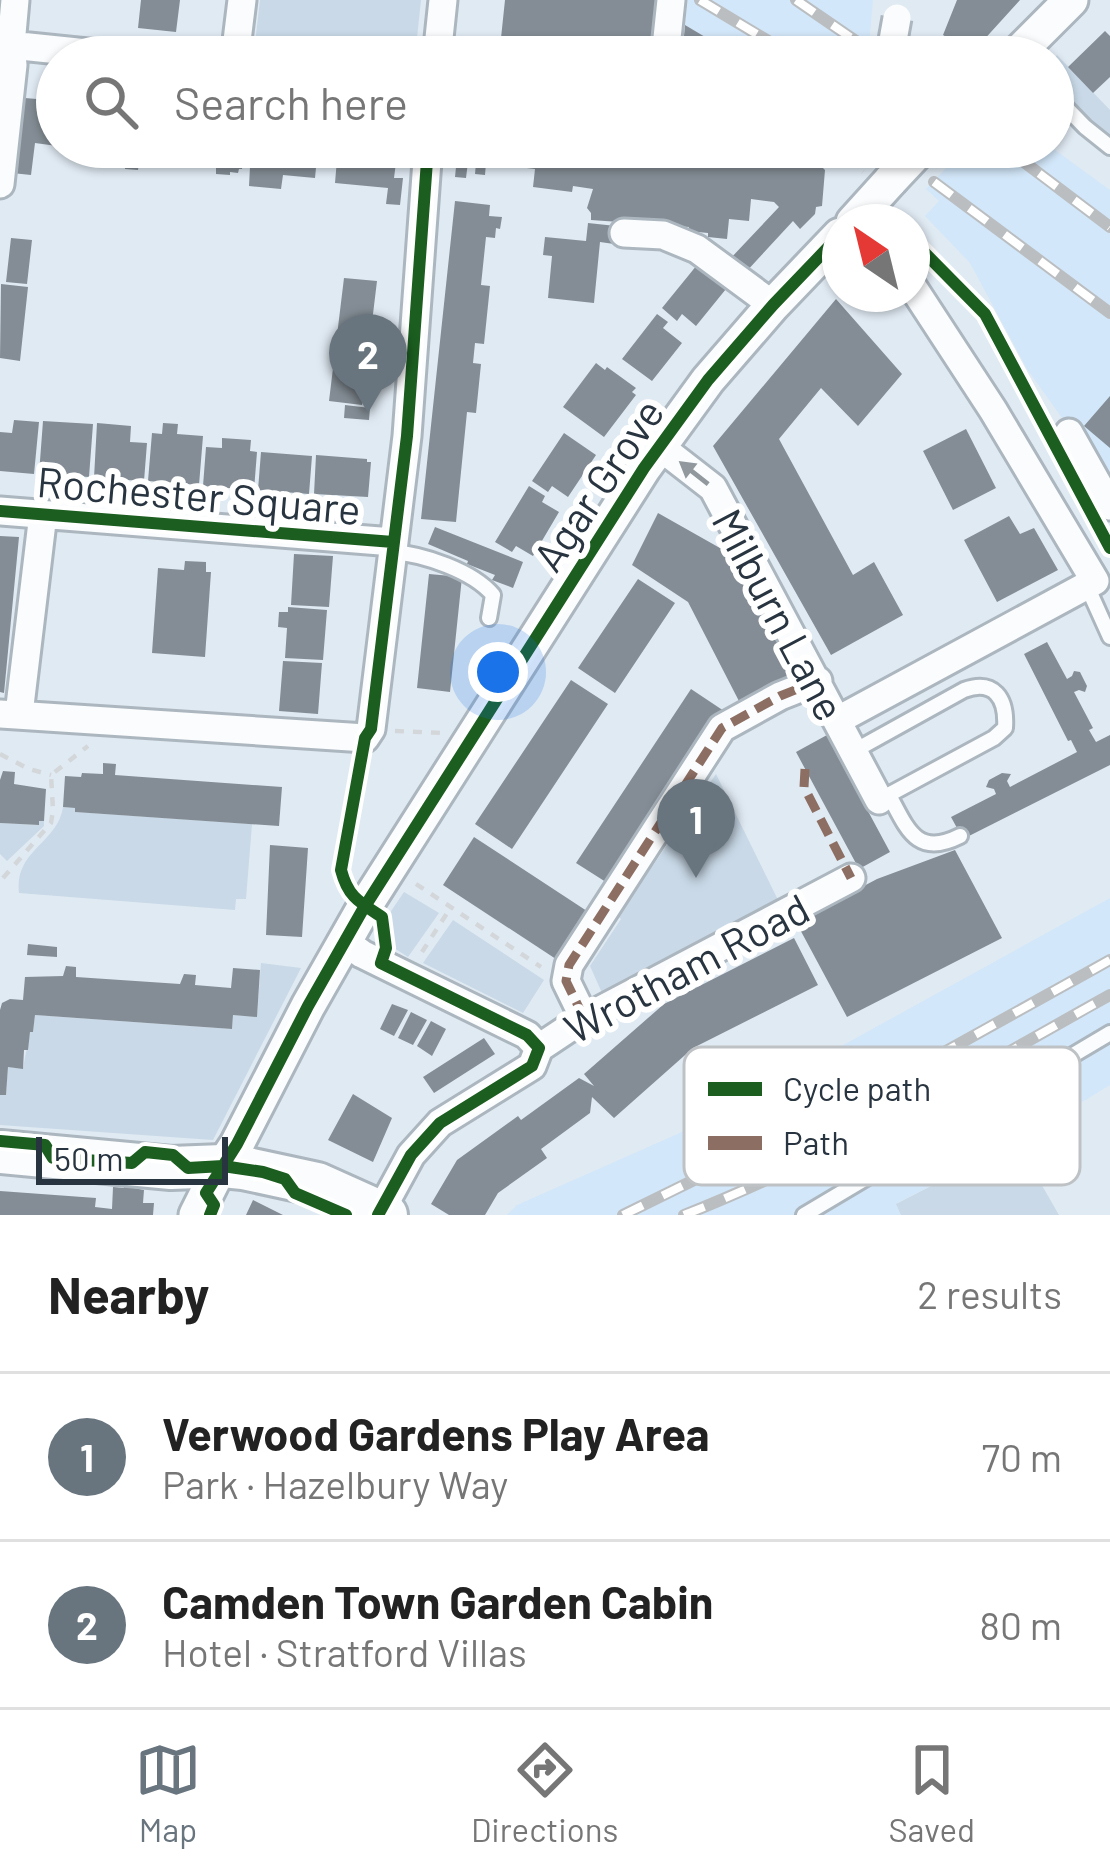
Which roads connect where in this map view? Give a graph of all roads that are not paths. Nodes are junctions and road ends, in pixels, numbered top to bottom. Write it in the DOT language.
graph roads {
  1 [pos="15,0"];
  2 [pos="242,0"];
  3 [pos="443,0"];
  4 [pos="671,0"];
  5 [pos="1070,0"];
  6 [pos="238,36"];
  7 [pos="439,36"];
  8 [pos="667,36"];
  9 [pos="1035,36"];
  10 [pos="5,44"];
  11 [pos="36,47"];
  12 [pos="1074,116"];
  13 [pos="1110,147"];
  14 [pos="426,168"];
  15 [pos="892,168"];
  16 [pos="0,184"];
  17 [pos="867,204"];
  18 [pos="624,233"];
  19 [pos="822,255"];
  20 [pos="773,305"];
  21 [pos="929,312"];
  22 [pos="1069,433"];
  23 [pos="659,446"];
  24 [pos="1110,506"];
  25 [pos="0,511"];
  26 [pos="43,514"];
  27 [pos="392,547"];
  28 [pos="1091,584"];
  29 [pos="489,619"];
  30 [pos="1110,637"];
  31 [pos="818,681"];
  32 [pos="9,714"];
  33 [pos="838,720"];
  34 [pos="854,752"];
  35 [pos="884,797"];
  36 [pos="960,836"];
  37 [pos="851,878"];
  38 [pos="344,941"];
  39 [pos="584,1018"];
  40 [pos="1110,1033"];
  41 [pos="539,1048"];
  42 [pos="1080,1051"];
  43 [pos="0,1152"];
  44 [pos="223,1166"];
  45 [pos="854,1185"];
  46 [pos="383,1214"];
  47 [pos="196,1215"];
  48 [pos="804,1215"];
  1 -- 10 [label="street"];
  2 -- 6 [label="street"];
  3 -- 7 [label="street"];
  4 -- 8 [label="street"];
  5 -- 9 [label="street"];
  10 -- 11 [label="street"];
  10 -- 16 [label="street"];
  12 -- 13 [label="lane"];
  14 -- 27 [label="street"];
  15 -- 17 [label="street"];
  18 -- 20 [label="street"];
  19 -- 20 [label="street, Agar Grove"];
  20 -- 23 [label="street, Agar Grove"];
  21 -- 28 [label="street"];
  22 -- 24 [label="street"];
  31 -- 23 [label="street, Milburn Lane, one-way"];
  23 -- 38 [label="street, Agar Grove"];
  25 -- 26 [label="street, Rochester Square"];
  26 -- 27 [label="street, Rochester Square"];
  26 -- 32 [label="street, Rochester Square"];
  27 -- 29 [label="lane"];
  27 -- 32 [label="street, Rochester Square"];
  28 -- 30 [label="lane"];
  28 -- 33 [label="street"];
  31 -- 33 [label="street, Milburn Lane"];
  31 -- 39 [label="street"];
  33 -- 34 [label="street, Milburn Lane"];
  34 -- 35 [label="street, Milburn Lane"];
  34 -- 35 [label="lane"];
  35 -- 36 [label="lane"];
  37 -- 39 [label="street, Wrotham Road"];
  38 -- 41 [label="street"];
  38 -- 44 [label="street, Agar Grove"];
  39 -- 41 [label="street, Wrotham Road"];
  40 -- 42 [label="lane"];
  41 -- 46 [label="street, Wrotham Road"];
  43 -- 44 [label="main road"];
  44 -- 46 [label="main road"];
  44 -- 47 [label="street, Agar Grove"];
  45 -- 48 [label="lane"];
}
